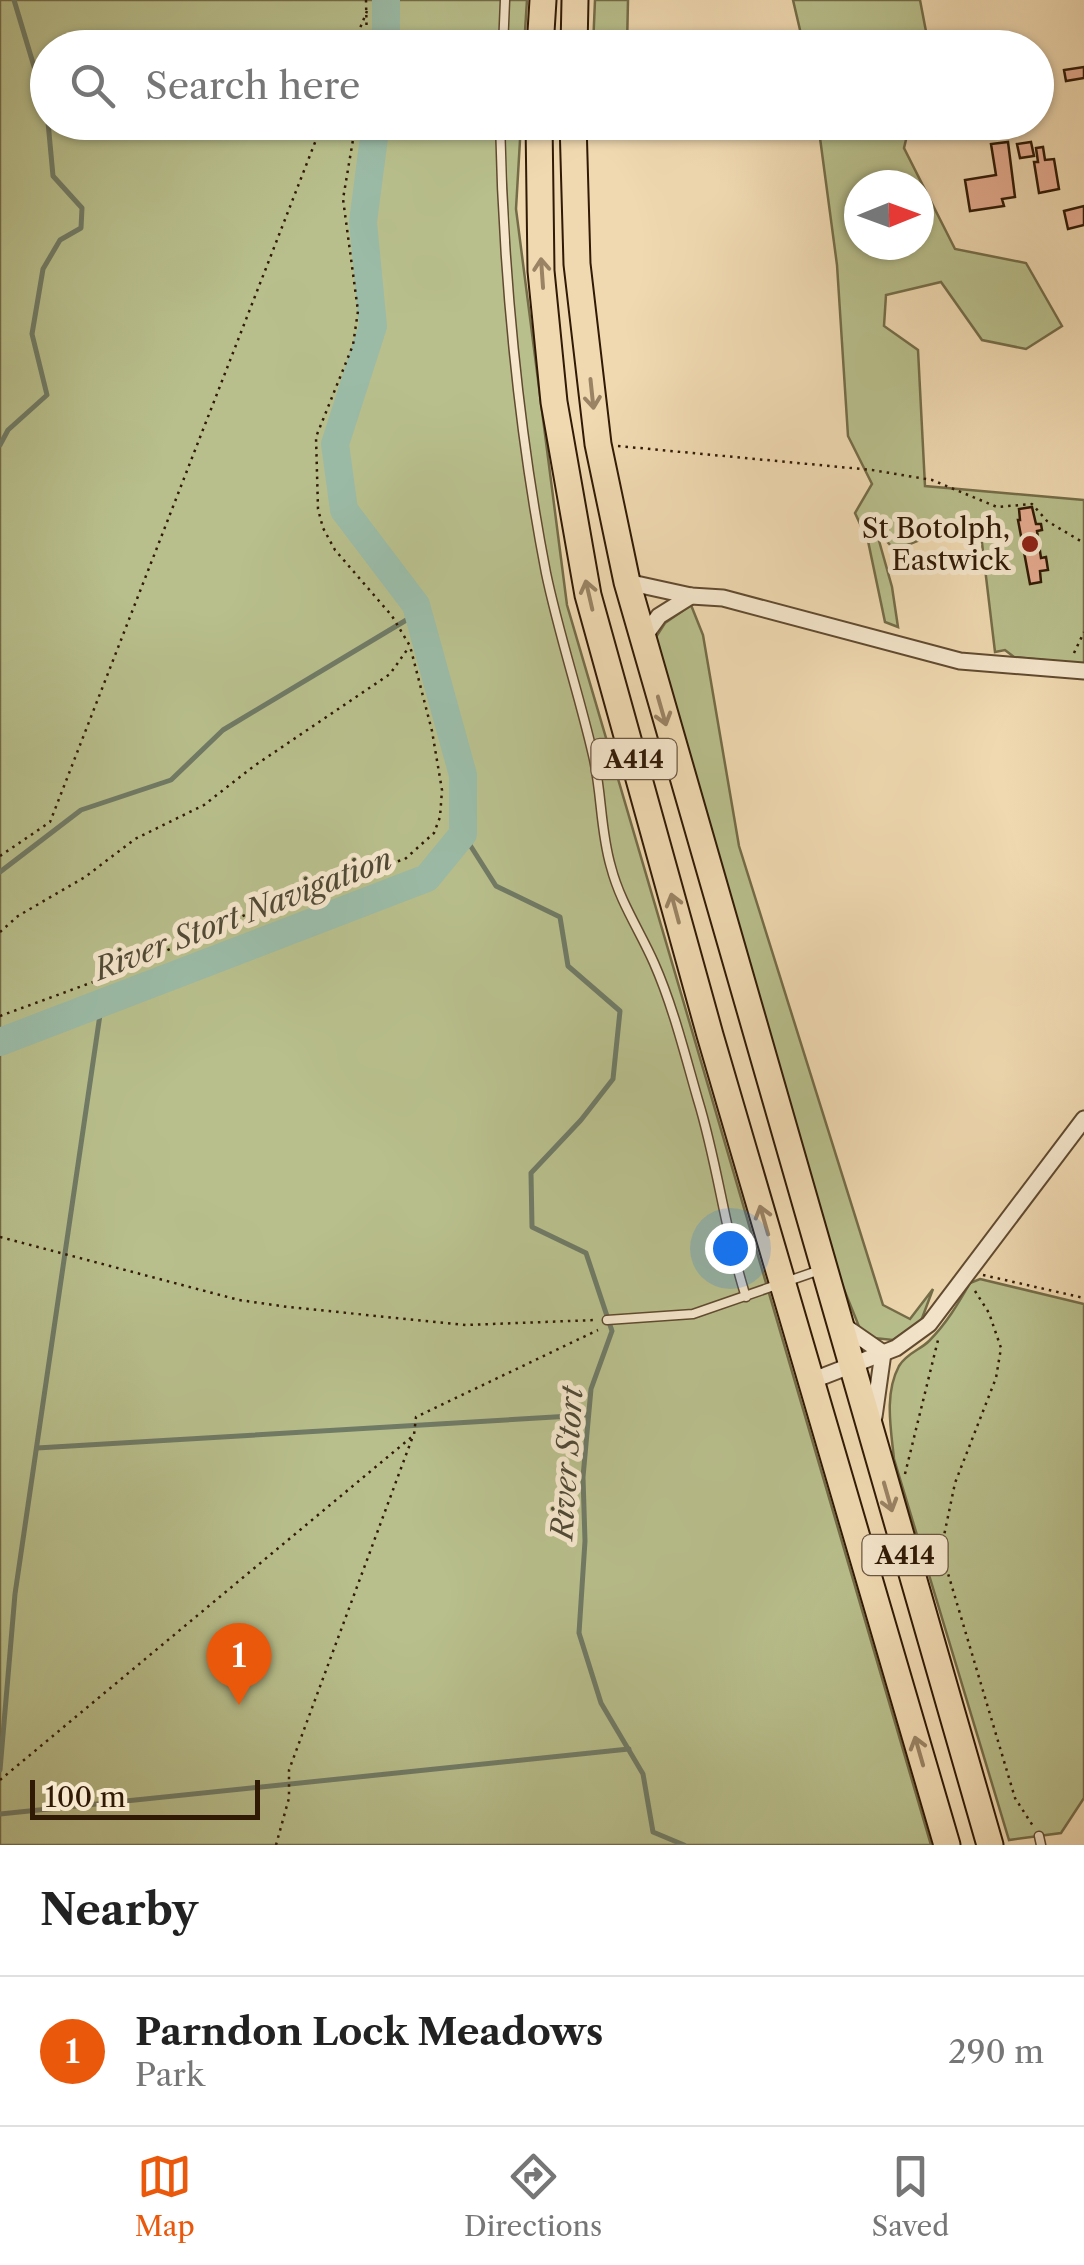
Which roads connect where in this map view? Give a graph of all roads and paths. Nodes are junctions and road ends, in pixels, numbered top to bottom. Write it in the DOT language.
graph roads {
  1 [pos="366,0"];
  2 [pos="506,0"];
  3 [pos="543,0"];
  4 [pos="575,0"];
  5 [pos="367,9"];
  6 [pos="359,30"];
  7 [pos="367,30"];
  8 [pos="504,30"];
  9 [pos="541,30"];
  10 [pos="574,30"];
  11 [pos="316,140"];
  12 [pos="353,140"];
  13 [pos="500,140"];
  14 [pos="539,140"];
  15 [pos="574,140"];
  16 [pos="598,444"];
  17 [pos="1084,544"];
  18 [pos="627,582"];
  19 [pos="691,596"];
  20 [pos="1084,632"];
  21 [pos="642,640"];
  22 [pos="410,646"];
  23 [pos="1066,670"];
  24 [pos="1084,671"];
  25 [pos="0,856"];
  26 [pos="0,932"];
  27 [pos="0,1016"];
  28 [pos="1084,1120"];
  29 [pos="0,1237"];
  30 [pos="823,1269"];
  31 [pos="964,1275"];
  32 [pos="782,1283"];
  33 [pos="746,1297"];
  34 [pos="1084,1298"];
  35 [pos="838,1320"];
  36 [pos="604,1321"];
  37 [pos="940,1335"];
  38 [pos="883,1353"];
  39 [pos="850,1366"];
  40 [pos="810,1382"];
  41 [pos="414,1435"];
  42 [pos="873,1444"];
  43 [pos="904,1479"];
  44 [pos="2,1780"];
  45 [pos="1040,1840"];
  46 [pos="276,1845"];
  47 [pos="946,1845"];
  48 [pos="990,1845"];
  1 -- 5 [label="path"];
  2 -- 8 [label="lane"];
  3 -- 9 [label="highway"];
  4 -- 10 [label="highway"];
  5 -- 6 [label="path"];
  5 -- 7 [label="path"];
  11 -- 25 [label="path"];
  12 -- 22 [label="path"];
  13 -- 33 [label="lane"];
  32 -- 14 [label="highway, A414, one-way"];
  15 -- 16 [label="highway, A414, one-way"];
  16 -- 17 [label="path"];
  16 -- 18 [label="highway, A414"];
  18 -- 19 [label="street"];
  18 -- 21 [label="highway, A414"];
  19 -- 21 [label="street"];
  19 -- 23 [label="street"];
  20 -- 23 [label="path"];
  21 -- 30 [label="highway, A414, one-way"];
  22 -- 26 [label="path"];
  22 -- 27 [label="path"];
  23 -- 24 [label="street"];
  28 -- 31 [label="street"];
  29 -- 36 [label="path"];
  30 -- 32 [label="lane"];
  30 -- 35 [label="highway, A414"];
  31 -- 34 [label="path"];
  31 -- 38 [label="street"];
  31 -- 45 [label="path"];
  32 -- 33 [label="lane"];
  32 -- 40 [label="highway, A414"];
  33 -- 36 [label="lane"];
  35 -- 38 [label="street"];
  35 -- 39 [label="highway, A414"];
  36 -- 41 [label="path"];
  37 -- 43 [label="path"];
  38 -- 39 [label="street"];
  38 -- 42 [label="street"];
  39 -- 40 [label="street"];
  39 -- 42 [label="highway, A414"];
  47 -- 40 [label="highway, A414, one-way"];
  41 -- 44 [label="path"];
  41 -- 46 [label="path"];
  42 -- 48 [label="highway, A414, one-way"];
}
